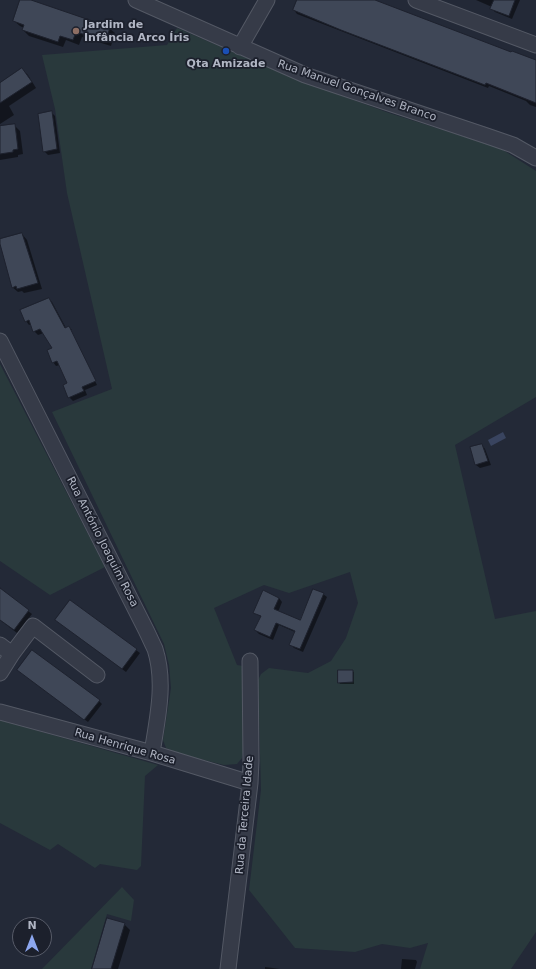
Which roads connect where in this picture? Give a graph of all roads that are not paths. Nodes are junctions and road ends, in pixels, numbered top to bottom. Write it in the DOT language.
graph roads {
  1 [pos="136,0"];
  2 [pos="267,0"];
  3 [pos="416,0"];
  4 [pos="536,45"];
  5 [pos="240,47"];
  6 [pos="536,158"];
  7 [pos="0,341"];
  8 [pos="6,650"];
  9 [pos="250,661"];
  10 [pos="0,673"];
  11 [pos="97,675"];
  12 [pos="0,712"];
  13 [pos="152,753"];
  14 [pos="250,783"];
  15 [pos="228,969"];
  1 -- 5 [label="street, Rua Manuel Gonçalves Branco"];
  2 -- 5 [label="street"];
  3 -- 4 [label="street"];
  5 -- 6 [label="street, Rua Manuel Gonçalves Branco"];
  7 -- 13 [label="street, Rua António Joaquim Rosa"];
  8 -- 10 [label="street"];
  8 -- 11 [label="street"];
  9 -- 14 [label="street, Rua da Terceira Idade"];
  12 -- 13 [label="street, Rua Henrique Rosa"];
  13 -- 14 [label="street, Rua Henrique Rosa"];
  14 -- 15 [label="street, Rua da Terceira Idade"];
}
